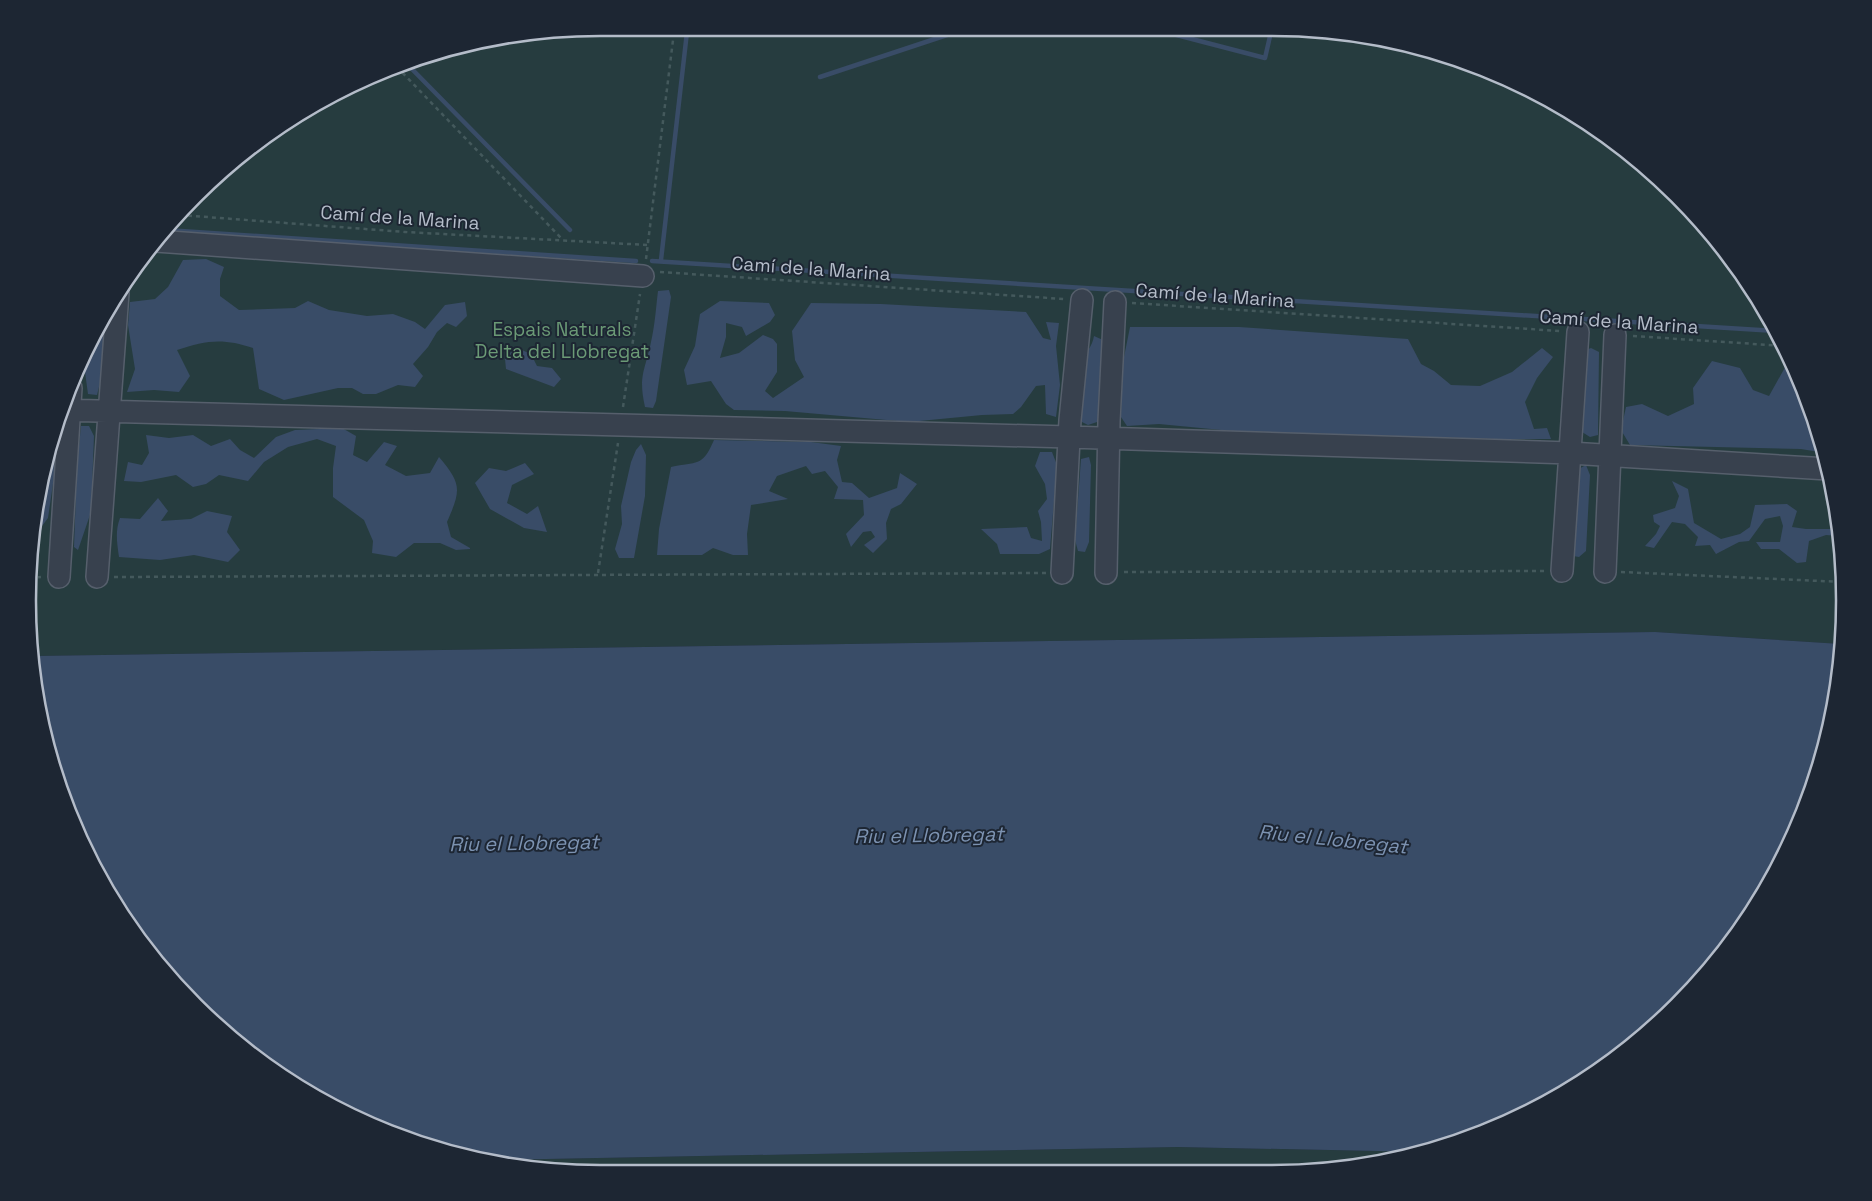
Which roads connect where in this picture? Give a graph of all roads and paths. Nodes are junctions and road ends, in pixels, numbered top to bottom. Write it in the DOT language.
graph roads {
  1 [pos="674,36"];
  2 [pos="402,73"];
  3 [pos="188,216"];
  4 [pos="563,240"];
  5 [pos="165,242"];
  6 [pos="648,245"];
  7 [pos="643,274"];
  8 [pos="1082,300"];
  9 [pos="1115,302"];
  10 [pos="117,310"];
  11 [pos="1578,332"];
  12 [pos="1614,335"];
  13 [pos="1775,345"];
  14 [pos="69,410"];
  15 [pos="111,411"];
  16 [pos="65,423"];
  17 [pos="620,425"];
  18 [pos="1069,437"];
  19 [pos="1108,438"];
  20 [pos="1570,453"];
  21 [pos="1609,457"];
  22 [pos="1820,469"];
  23 [pos="1562,571"];
  24 [pos="1062,572"];
  25 [pos="1106,572"];
  26 [pos="1605,572"];
  27 [pos="598,574"];
  28 [pos="60,577"];
  29 [pos="97,577"];
  30 [pos="37,578"];
  31 [pos="1835,582"];
  1 -- 6 [label="path"];
  2 -- 4 [label="path"];
  3 -- 4 [label="path, Camí de la Marina"];
  4 -- 6 [label="path, Camí de la Marina"];
  5 -- 7 [label="lane"];
  6 -- 7 [label="path"];
  7 -- 8 [label="path, Camí de la Marina"];
  7 -- 17 [label="path"];
  8 -- 18 [label="lane"];
  9 -- 11 [label="path, Camí de la Marina"];
  9 -- 19 [label="lane"];
  10 -- 15 [label="lane"];
  11 -- 20 [label="lane"];
  12 -- 13 [label="path, Camí de la Marina"];
  12 -- 21 [label="lane"];
  14 -- 15 [label="lane"];
  15 -- 17 [label="lane"];
  15 -- 29 [label="lane"];
  16 -- 28 [label="lane"];
  17 -- 18 [label="lane"];
  17 -- 27 [label="path"];
  18 -- 19 [label="lane"];
  18 -- 24 [label="lane"];
  19 -- 20 [label="lane"];
  19 -- 25 [label="lane"];
  20 -- 21 [label="lane"];
  20 -- 23 [label="lane"];
  21 -- 22 [label="lane"];
  21 -- 26 [label="lane"];
  23 -- 25 [label="path"];
  24 -- 27 [label="path"];
  26 -- 31 [label="path"];
  27 -- 29 [label="path"];
  28 -- 30 [label="path"];
}
